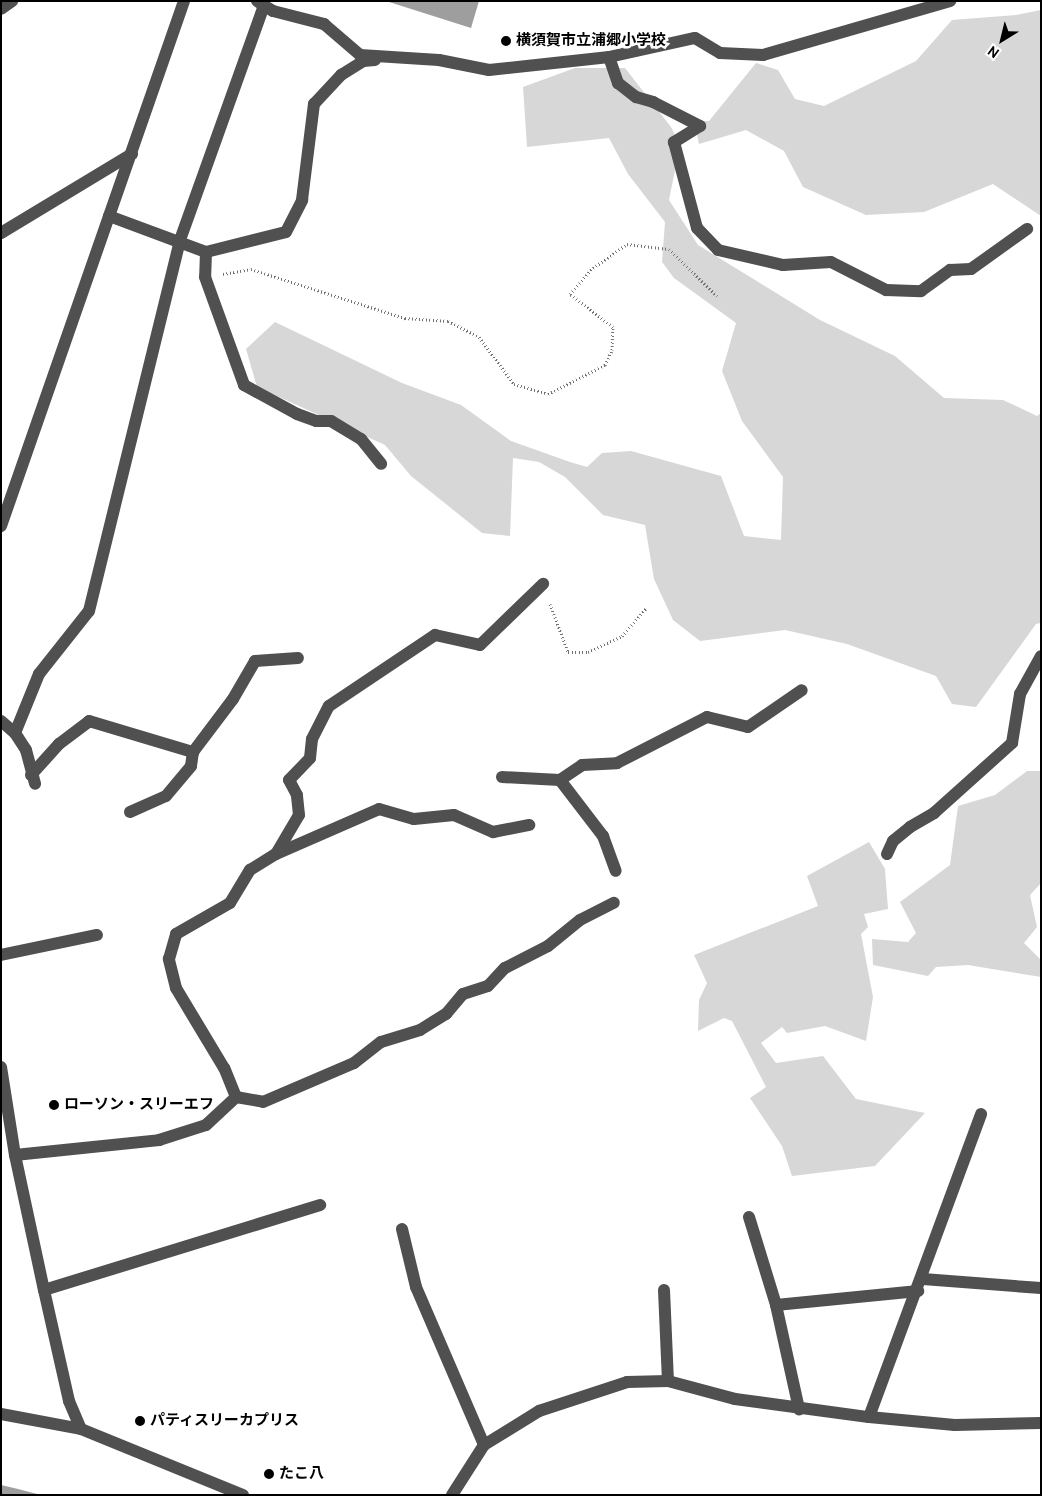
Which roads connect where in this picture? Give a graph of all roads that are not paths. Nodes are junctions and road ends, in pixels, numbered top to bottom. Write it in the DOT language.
graph roads {
  1 [pos="12,1"];
  2 [pos="184,1"];
  3 [pos="950,1"];
  4 [pos="260,3"];
  5 [pos="1,9"];
  6 [pos="609,57"];
  7 [pos="391,59"];
  8 [pos="132,154"];
  9 [pos="110,216"];
  10 [pos="1027,229"];
  11 [pos="1,233"];
  12 [pos="180,240"];
  13 [pos="206,252"];
  14 [pos="381,464"];
  15 [pos="1,526"];
  16 [pos="544,584"];
  17 [pos="1041,656"];
  18 [pos="298,658"];
  19 [pos="802,690"];
  20 [pos="1,721"];
  21 [pos="15,733"];
  22 [pos="193,752"];
  23 [pos="502,777"];
  24 [pos="560,780"];
  25 [pos="130,812"];
  26 [pos="529,825"];
  27 [pos="276,854"];
  28 [pos="887,854"];
  29 [pos="616,871"];
  30 [pos="614,903"];
  31 [pos="97,936"];
  32 [pos="1,955"];
  33 [pos="1,1067"];
  34 [pos="236,1097"];
  35 [pos="981,1114"];
  36 [pos="15,1155"];
  37 [pos="320,1205"];
  38 [pos="749,1217"];
  39 [pos="402,1230"];
  40 [pos="920,1285"];
  41 [pos="1041,1288"];
  42 [pos="44,1290"];
  43 [pos="664,1290"];
  44 [pos="776,1305"];
  45 [pos="668,1381"];
  46 [pos="800,1409"];
  47 [pos="1,1414"];
  48 [pos="869,1417"];
  49 [pos="1041,1424"];
  50 [pos="81,1430"];
  51 [pos="484,1445"];
  52 [pos="243,1495"];
  53 [pos="452,1495"];
  1 -- 5 [label="street"];
  2 -- 8 [label="street"];
  3 -- 6 [label="street"];
  4 -- 7 [label="street"];
  4 -- 12 [label="street"];
  6 -- 7 [label="street"];
  6 -- 10 [label="street"];
  7 -- 13 [label="street"];
  8 -- 9 [label="street"];
  8 -- 11 [label="street"];
  9 -- 12 [label="street"];
  9 -- 15 [label="street"];
  12 -- 13 [label="street"];
  12 -- 21 [label="street"];
  13 -- 14 [label="street"];
  16 -- 27 [label="street"];
  17 -- 28 [label="street"];
  18 -- 22 [label="street"];
  19 -- 24 [label="street"];
  20 -- 21 [label="street"];
  21 -- 22 [label="street"];
  22 -- 25 [label="street"];
  23 -- 24 [label="street"];
  24 -- 29 [label="street"];
  26 -- 27 [label="street"];
  27 -- 34 [label="street"];
  30 -- 34 [label="street"];
  31 -- 32 [label="street"];
  33 -- 36 [label="street"];
  34 -- 36 [label="street"];
  35 -- 40 [label="street"];
  36 -- 42 [label="street"];
  37 -- 42 [label="street"];
  38 -- 44 [label="street"];
  39 -- 51 [label="street"];
  40 -- 41 [label="street"];
  40 -- 44 [label="street"];
  40 -- 48 [label="street"];
  42 -- 50 [label="street"];
  43 -- 45 [label="street"];
  44 -- 46 [label="street"];
  45 -- 46 [label="street"];
  45 -- 51 [label="street"];
  46 -- 48 [label="street"];
  47 -- 50 [label="street"];
  48 -- 49 [label="street"];
  50 -- 52 [label="street"];
  51 -- 53 [label="street"];
}
